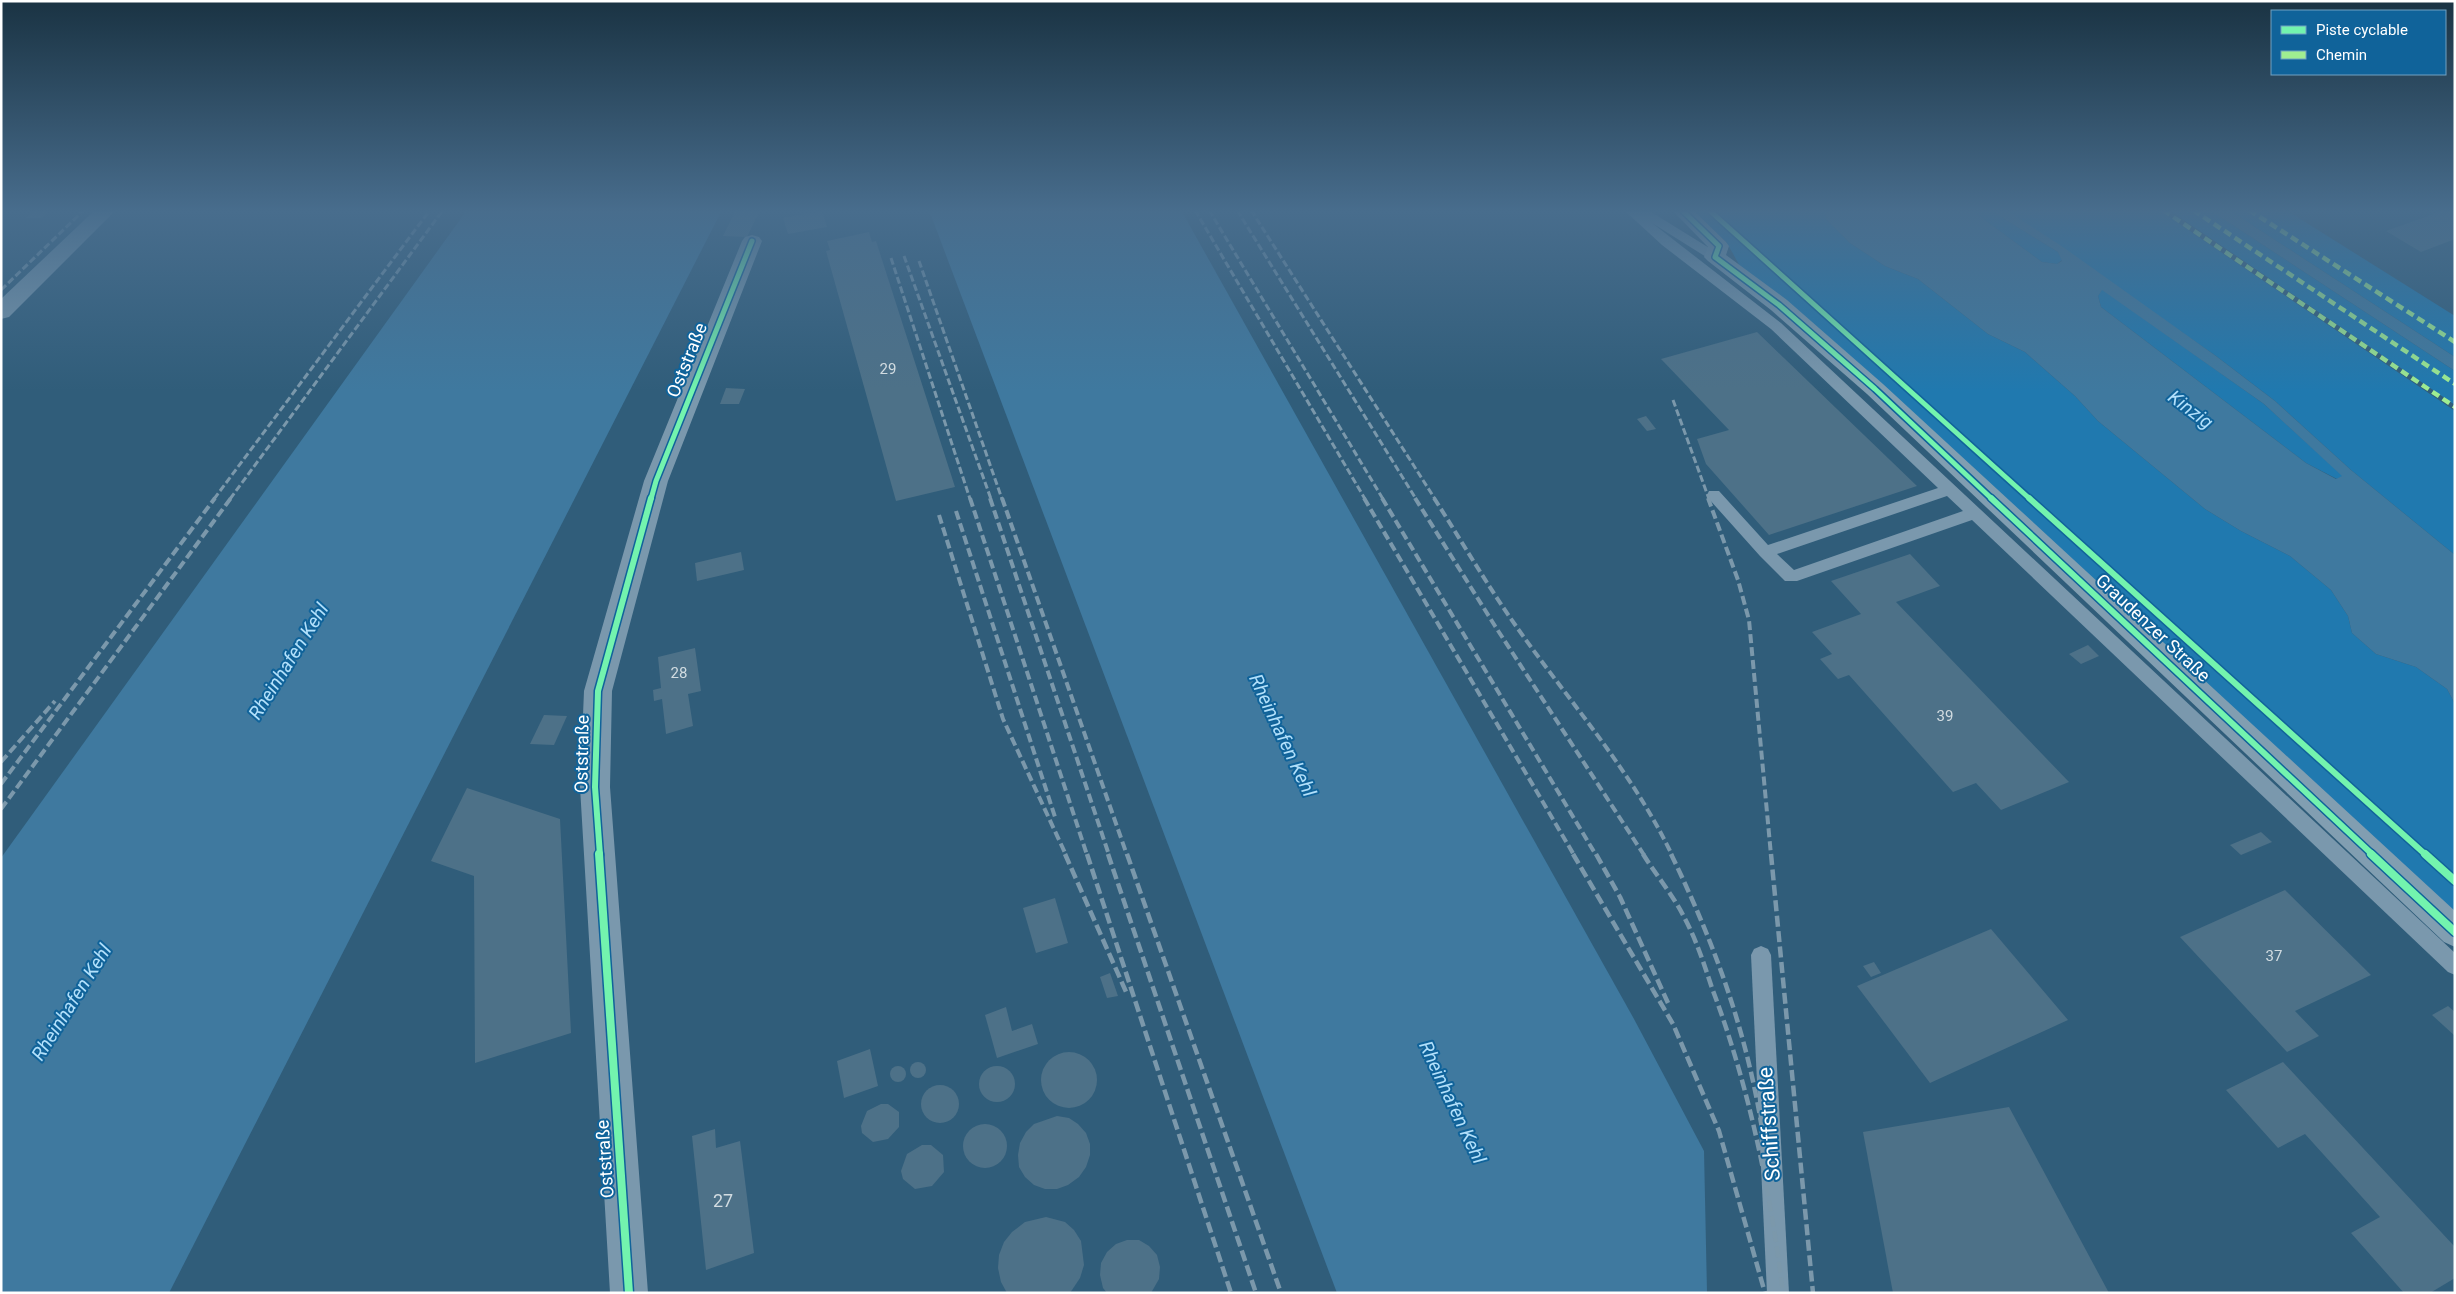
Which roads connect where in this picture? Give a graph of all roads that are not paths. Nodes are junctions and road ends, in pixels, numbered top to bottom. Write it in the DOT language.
graph roads {
  1 [pos="44,270"];
  2 [pos="740,270"];
  3 [pos="1703,270"];
  4 [pos="1733,270"];
  5 [pos="1,312"];
  6 [pos="1950,489"];
  7 [pos="1714,494"];
  8 [pos="1975,513"];
  9 [pos="1765,552"];
  10 [pos="2455,932"];
  11 [pos="1761,955"];
  12 [pos="2455,966"];
  13 [pos="629,1293"];
  14 [pos="1778,1293"];
  1 -- 5 [label="street"];
  2 -- 13 [label="street, Oststraße"];
  3 -- 6 [label="lane"];
  4 -- 10 [label="street, Graudenzer Straße"];
  6 -- 8 [label="lane"];
  6 -- 9 [label="lane"];
  7 -- 9 [label="lane"];
  8 -- 9 [label="lane"];
  8 -- 12 [label="lane"];
  11 -- 14 [label="lane, Schiffstraße"];
}
